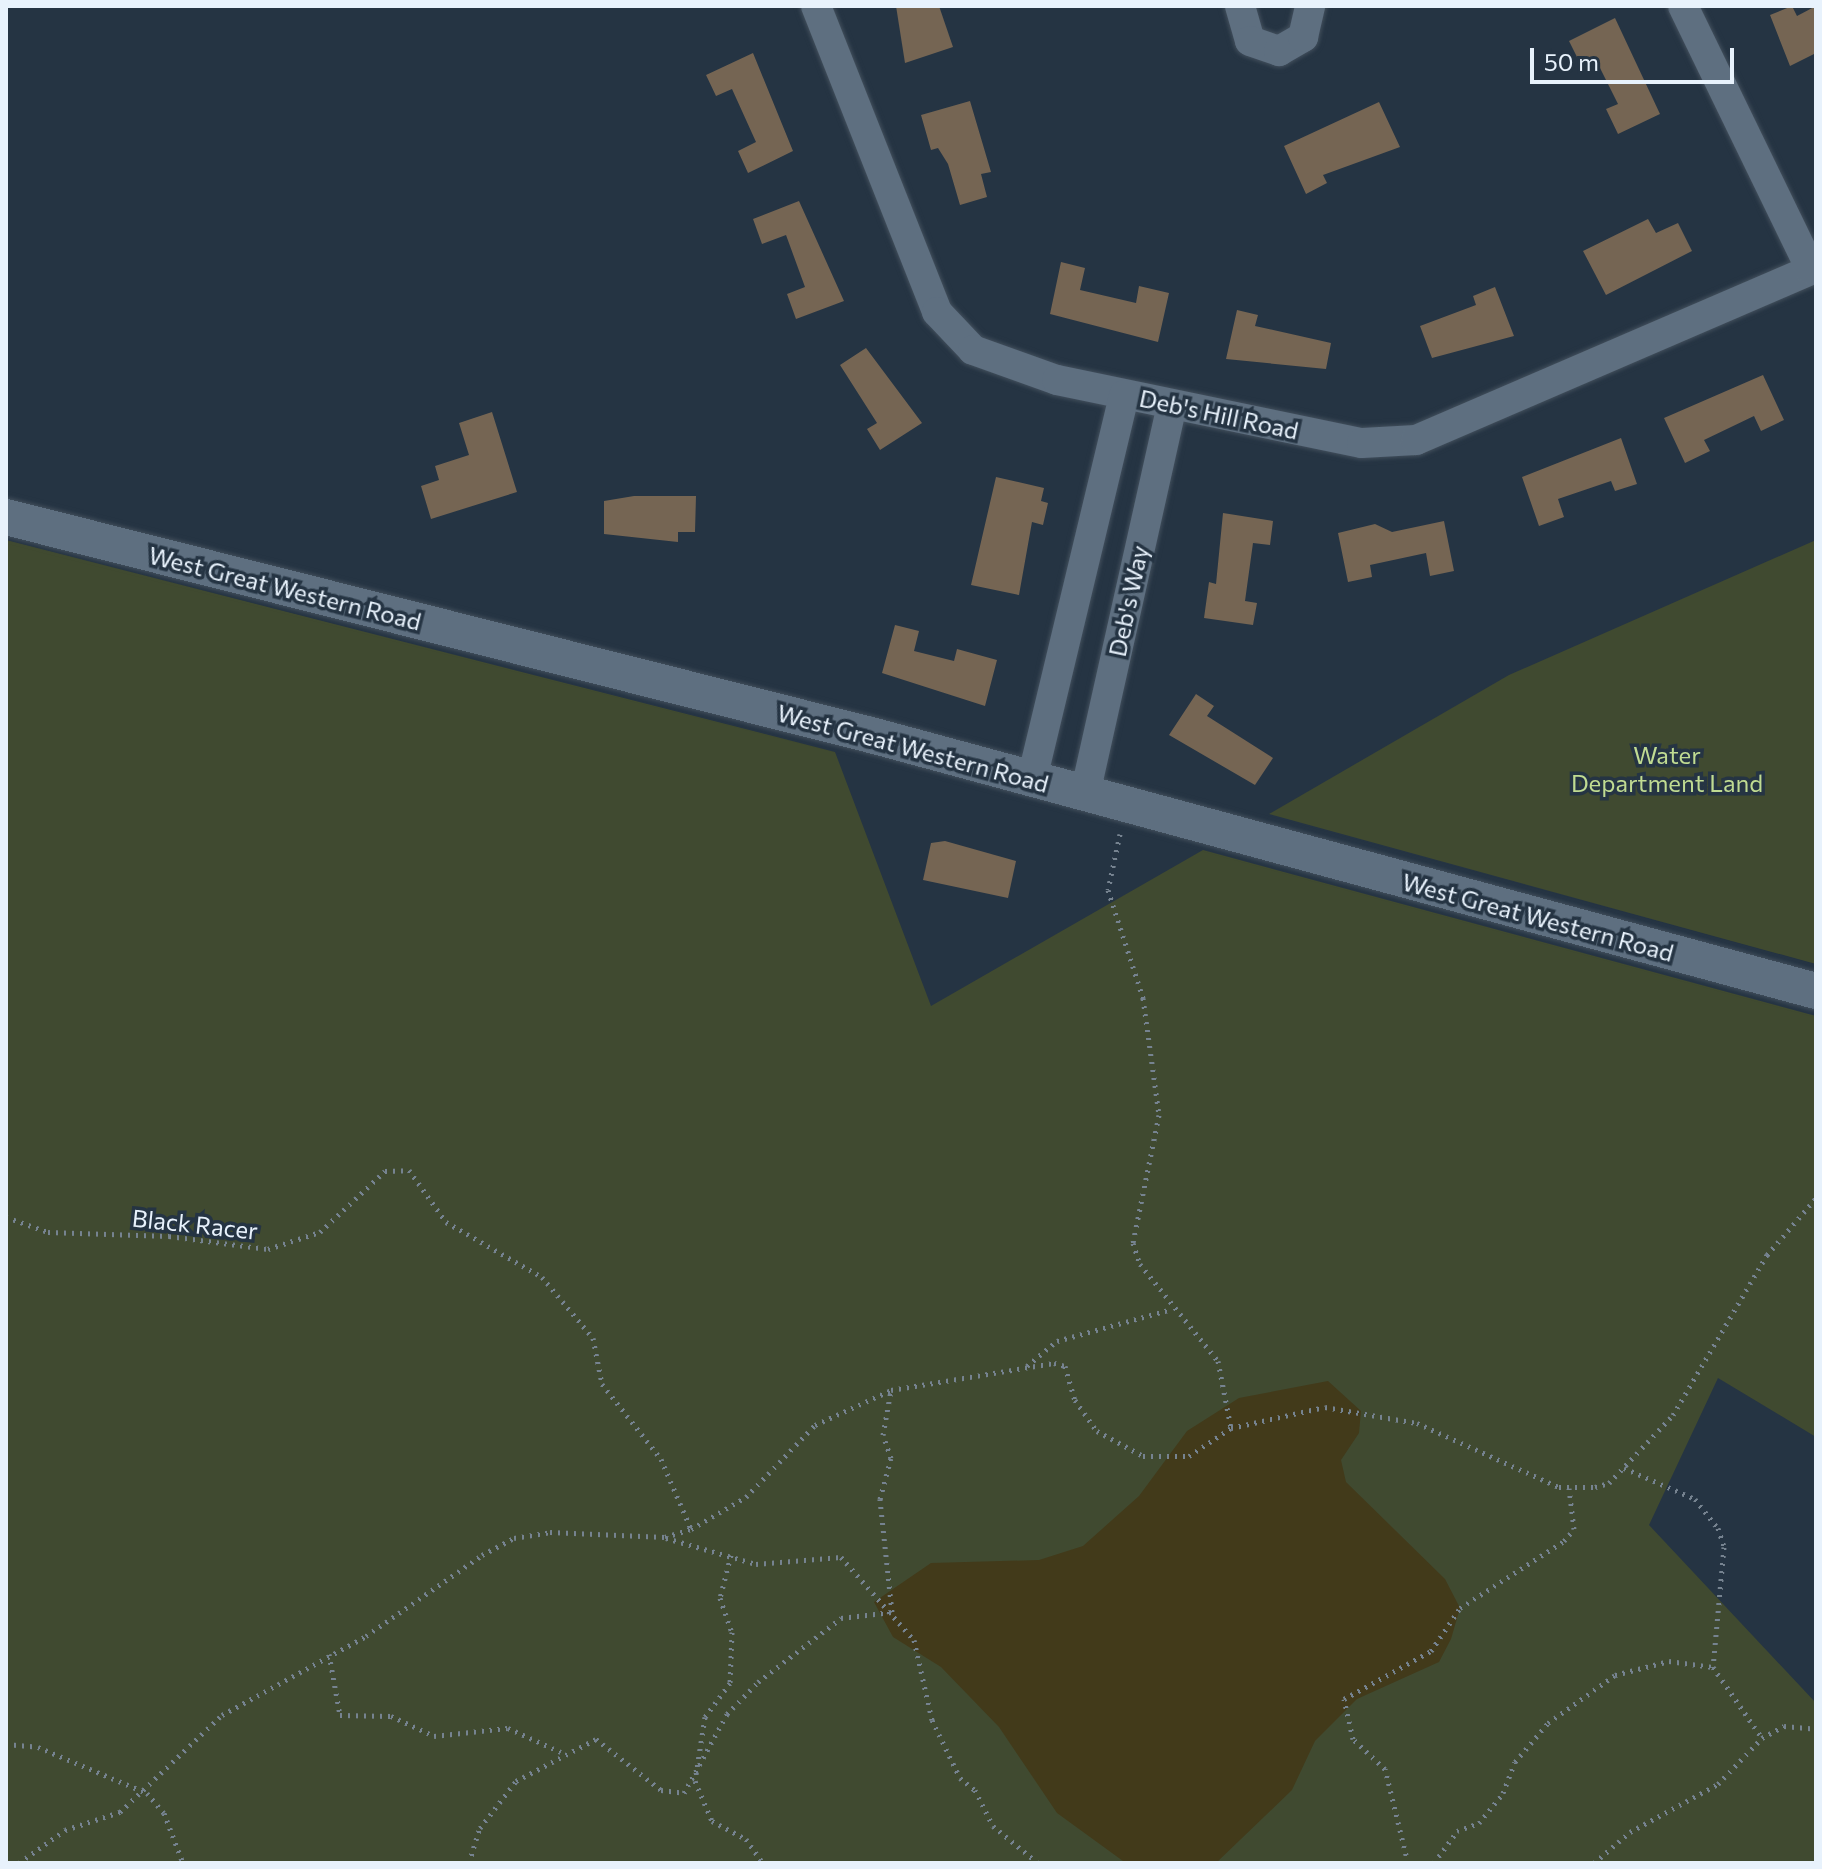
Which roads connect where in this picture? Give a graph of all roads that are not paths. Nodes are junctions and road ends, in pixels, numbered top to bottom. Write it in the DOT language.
graph roads {
  1 [pos="816,6"];
  2 [pos="1240,6"];
  3 [pos="1310,6"];
  4 [pos="1683,6"];
  5 [pos="1814,269"];
  6 [pos="1124,395"];
  7 [pos="1171,408"];
  8 [pos="6,517"];
  9 [pos="1032,779"];
  10 [pos="1085,794"];
  11 [pos="1816,991"];
  1 -- 6 [label="street, Deb's Hill Road"];
  2 -- 3 [label="street"];
  4 -- 5 [label="street"];
  5 -- 7 [label="street, Deb's Hill Road"];
  6 -- 7 [label="street, Deb's Hill Road"];
  6 -- 9 [label="street, Deb's Way"];
  7 -- 10 [label="street, Deb's Way"];
  8 -- 9 [label="street, West Great Western Road"];
  9 -- 10 [label="street, West Great Western Road"];
  10 -- 11 [label="street, West Great Western Road"];
}
